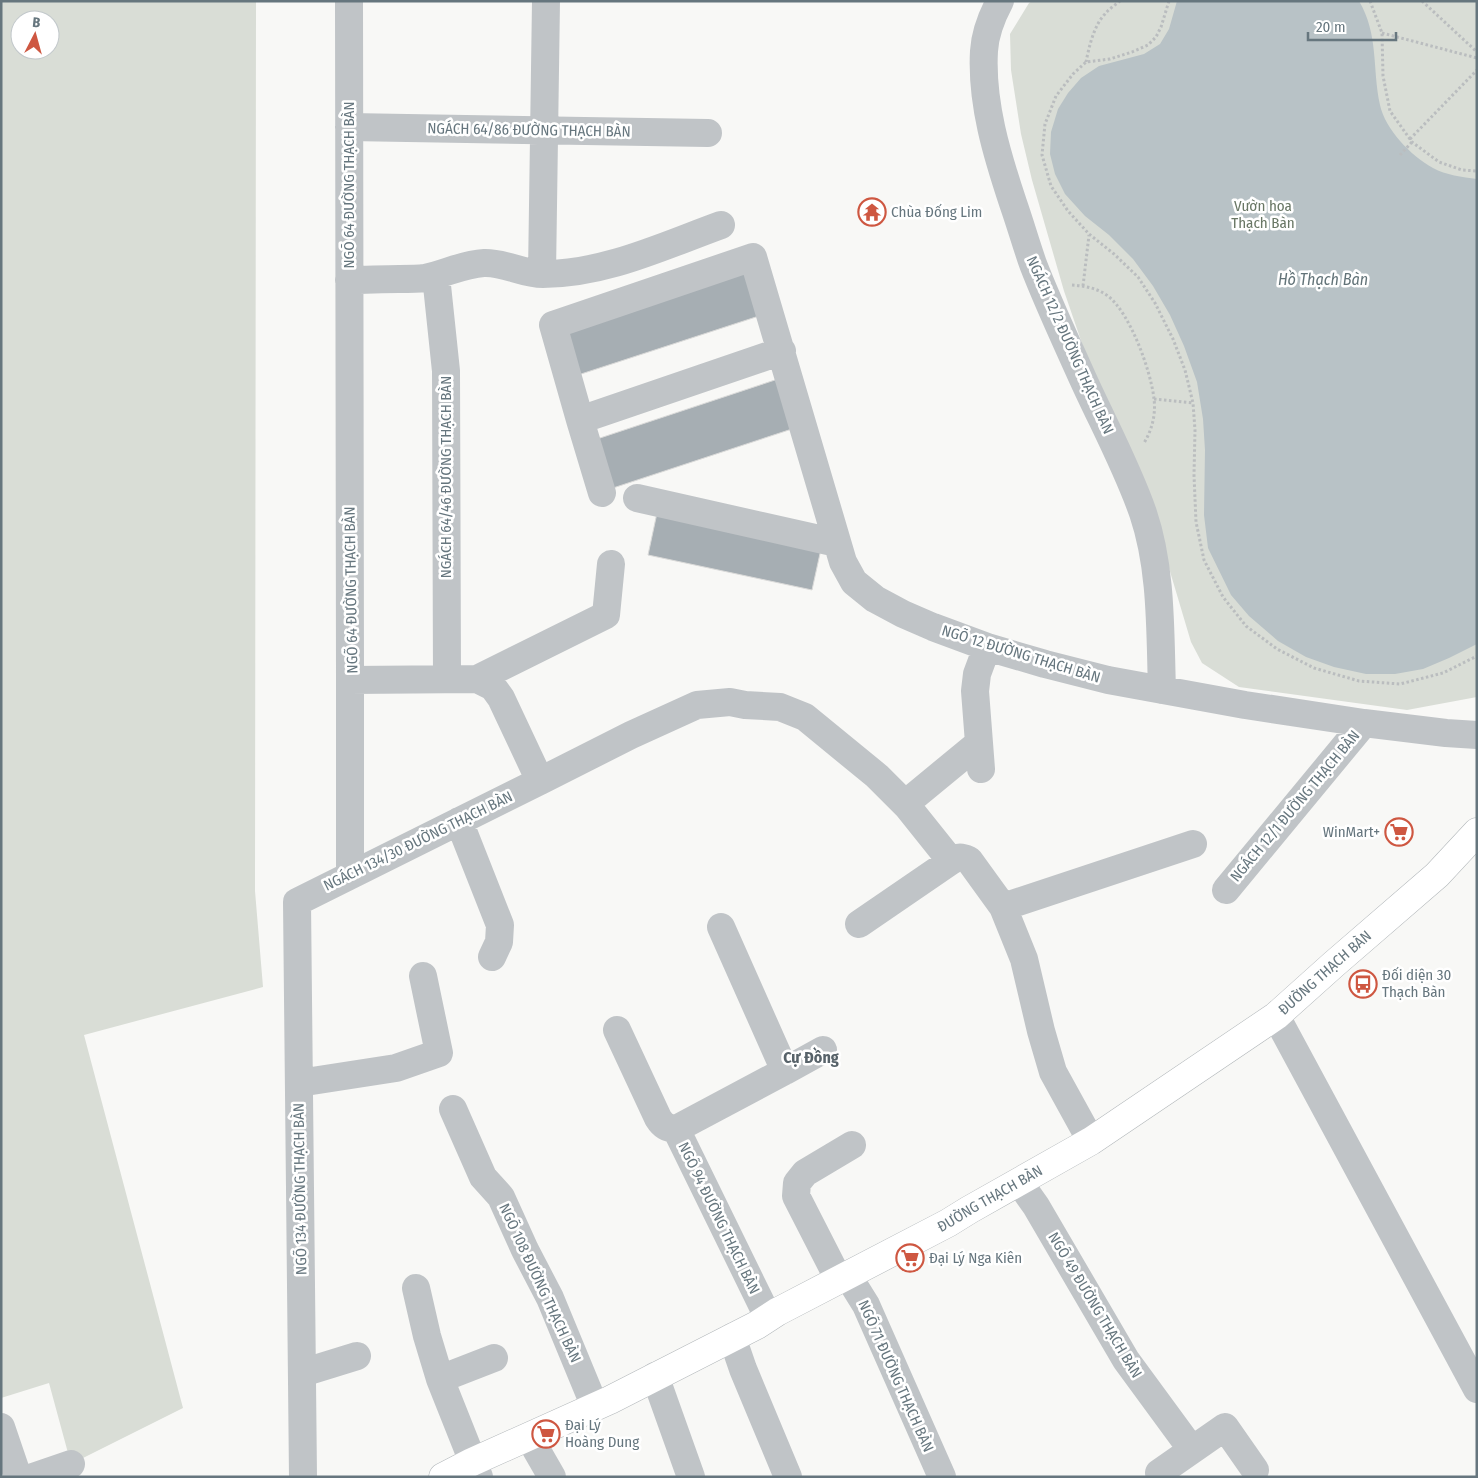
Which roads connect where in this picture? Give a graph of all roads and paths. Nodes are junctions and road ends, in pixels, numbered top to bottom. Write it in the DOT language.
graph roads {
  1 [pos="349,1"];
  2 [pos="546,1"];
  3 [pos="1000,1"];
  4 [pos="1120,1"];
  5 [pos="1169,1"];
  6 [pos="1370,1"];
  7 [pos="1422,1"];
  8 [pos="1382,34"];
  9 [pos="1477,52"];
  10 [pos="1477,58"];
  11 [pos="1086,62"];
  12 [pos="1477,70"];
  13 [pos="349,127"];
  14 [pos="544,130"];
  15 [pos="708,133"];
  16 [pos="1411,140"];
  17 [pos="1400,155"];
  18 [pos="1477,171"];
  19 [pos="721,225"];
  20 [pos="1089,234"];
  21 [pos="542,274"];
  22 [pos="436,276"];
  23 [pos="349,280"];
  24 [pos="1083,286"];
  25 [pos="1044,290"];
  26 [pos="782,351"];
  27 [pos="1154,399"];
  28 [pos="1193,403"];
  29 [pos="580,420"];
  30 [pos="1122,462"];
  31 [pos="602,494"];
  32 [pos="637,498"];
  33 [pos="837,542"];
  34 [pos="611,564"];
  35 [pos="987,647"];
  36 [pos="1477,656"];
  37 [pos="447,679"];
  38 [pos="477,679"];
  39 [pos="350,680"];
  40 [pos="1162,690"];
  41 [pos="1364,723"];
  42 [pos="1477,735"];
  43 [pos="540,780"];
  44 [pos="905,804"];
  45 [pos="459,821"];
  46 [pos="1477,832"];
  47 [pos="1193,844"];
  48 [pos="951,861"];
  49 [pos="350,875"];
  50 [pos="1226,890"];
  51 [pos="297,902"];
  52 [pos="1003,907"];
  53 [pos="858,924"];
  54 [pos="721,927"];
  55 [pos="492,956"];
  56 [pos="422,976"];
  57 [pos="1276,1016"];
  58 [pos="617,1030"];
  59 [pos="823,1050"];
  60 [pos="785,1071"];
  61 [pos="299,1083"];
  62 [pos="453,1109"];
  63 [pos="676,1129"];
  64 [pos="1091,1141"];
  65 [pos="852,1145"];
  66 [pos="1019,1182"];
  67 [pos="843,1278"];
  68 [pos="416,1288"];
  69 [pos="768,1318"];
  70 [pos="732,1338"];
  71 [pos="357,1356"];
  72 [pos="494,1358"];
  73 [pos="302,1373"];
  74 [pos="655,1376"];
  75 [pos="440,1379"];
  76 [pos="1477,1389"];
  77 [pos="594,1407"];
  78 [pos="1,1427"];
  79 [pos="529,1437"];
  80 [pos="1192,1450"];
  81 [pos="71,1464"];
  82 [pos="475,1469"];
  83 [pos="1255,1470"];
  84 [pos="18,1477"];
  85 [pos="33,1477"];
  86 [pos="303,1477"];
  87 [pos="443,1477"];
  88 [pos="552,1477"];
  89 [pos="691,1477"];
  90 [pos="788,1477"];
  91 [pos="942,1477"];
  92 [pos="1161,1477"];
  1 -- 13 [label="street, NGÕ 64 ĐƯỜNG THẠCH BÀN"];
  2 -- 14 [label="street"];
  3 -- 25 [label="street, NGÁCH 12/2 ĐƯỜNG THẠCH BÀN"];
  4 -- 11 [label="path"];
  5 -- 11 [label="path"];
  6 -- 8 [label="path"];
  7 -- 9 [label="path"];
  8 -- 10 [label="path"];
  8 -- 16 [label="path"];
  11 -- 20 [label="path"];
  12 -- 16 [label="path"];
  13 -- 14 [label="street, NGÁCH 64/86 ĐƯỜNG THẠCH BÀN"];
  13 -- 23 [label="street, NGÕ 64 ĐƯỜNG THẠCH BÀN"];
  14 -- 15 [label="street, NGÁCH 64/86 ĐƯỜNG THẠCH BÀN"];
  14 -- 21 [label="street"];
  16 -- 17 [label="path"];
  16 -- 18 [label="path"];
  19 -- 21 [label="street"];
  20 -- 24 [label="path"];
  20 -- 28 [label="path"];
  21 -- 22 [label="street"];
  22 -- 23 [label="street"];
  22 -- 37 [label="street, NGÁCH 64/46 ĐƯỜNG THẠCH BÀN"];
  23 -- 39 [label="street, NGÕ 64 ĐƯỜNG THẠCH BÀN"];
  24 -- 25 [label="path"];
  24 -- 27 [label="path"];
  25 -- 30 [label="street, NGÁCH 12/2 ĐƯỜNG THẠCH BÀN"];
  26 -- 29 [label="street"];
  26 -- 29 [label="street, NGÕ 12 ĐƯỜNG THẠCH BÀN"];
  26 -- 33 [label="street, NGÕ 12 ĐƯỜNG THẠCH BÀN"];
  27 -- 28 [label="path"];
  27 -- 30 [label="path"];
  28 -- 36 [label="path"];
  29 -- 31 [label="street"];
  30 -- 40 [label="street, NGÁCH 12/2 ĐƯỜNG THẠCH BÀN"];
  32 -- 33 [label="street"];
  33 -- 35 [label="street, NGÕ 12 ĐƯỜNG THẠCH BÀN"];
  34 -- 38 [label="street"];
  35 -- 40 [label="street, NGÕ 12 ĐƯỜNG THẠCH BÀN"];
  35 -- 44 [label="street"];
  37 -- 38 [label="street, NGÕ 64 ĐƯỜNG THẠCH BÀN"];
  37 -- 39 [label="street, NGÕ 64 ĐƯỜNG THẠCH BÀN"];
  38 -- 43 [label="street"];
  39 -- 49 [label="street"];
  40 -- 41 [label="street, NGÕ 12 ĐƯỜNG THẠCH BÀN"];
  41 -- 42 [label="street, NGÕ 12 ĐƯỜNG THẠCH BÀN"];
  41 -- 50 [label="street, NGÁCH 12/1 ĐƯỜNG THẠCH BÀN"];
  43 -- 44 [label="street"];
  43 -- 45 [label="street, NGÁCH 134/30 ĐƯỜNG THẠCH BÀN"];
  44 -- 48 [label="street"];
  45 -- 49 [label="street, NGÁCH 134/30 ĐƯỜNG THẠCH BÀN"];
  45 -- 55 [label="street"];
  46 -- 57 [label="main road, ĐƯỜNG THẠCH BÀN"];
  47 -- 52 [label="street"];
  48 -- 52 [label="street"];
  48 -- 53 [label="street"];
  49 -- 51 [label="street, NGÁCH 134/30 ĐƯỜNG THẠCH BÀN"];
  51 -- 61 [label="street, NGÕ 134 ĐƯỜNG THẠCH BÀN"];
  52 -- 64 [label="street"];
  54 -- 60 [label="street"];
  56 -- 61 [label="street"];
  57 -- 64 [label="main road, ĐƯỜNG THẠCH BÀN"];
  57 -- 76 [label="street"];
  58 -- 63 [label="street"];
  59 -- 60 [label="street, NGÕ 94 ĐƯỜNG THẠCH BÀN"];
  60 -- 63 [label="street, NGÕ 94 ĐƯỜNG THẠCH BÀN"];
  61 -- 73 [label="street, NGÕ 134 ĐƯỜNG THẠCH BÀN"];
  62 -- 77 [label="street, NGÕ 108 ĐƯỜNG THẠCH BÀN"];
  63 -- 69 [label="street, NGÕ 94 ĐƯỜNG THẠCH BÀN"];
  64 -- 66 [label="main road, ĐƯỜNG THẠCH BÀN"];
  65 -- 67 [label="street, NGÕ 71 ĐƯỜNG THẠCH BÀN"];
  66 -- 67 [label="main road, ĐƯỜNG THẠCH BÀN"];
  66 -- 80 [label="street, NGÕ 49 ĐƯỜNG THẠCH BÀN"];
  67 -- 69 [label="main road, ĐƯỜNG THẠCH BÀN"];
  67 -- 91 [label="street, NGÕ 71 ĐƯỜNG THẠCH BÀN"];
  68 -- 75 [label="street"];
  69 -- 70 [label="main road, ĐƯỜNG THẠCH BÀN"];
  70 -- 74 [label="main road, ĐƯỜNG THẠCH BÀN"];
  70 -- 90 [label="street"];
  71 -- 73 [label="street"];
  72 -- 75 [label="street"];
  73 -- 86 [label="street, NGÕ 134 ĐƯỜNG THẠCH BÀN"];
  74 -- 77 [label="main road, ĐƯỜNG THẠCH BÀN"];
  74 -- 89 [label="street"];
  75 -- 82 [label="street"];
  77 -- 79 [label="main road, ĐƯỜNG THẠCH BÀN"];
  78 -- 84 [label="street"];
  79 -- 82 [label="main road, ĐƯỜNG THẠCH BÀN"];
  79 -- 88 [label="street"];
  80 -- 83 [label="street"];
  80 -- 92 [label="street"];
  81 -- 85 [label="street"];
  82 -- 87 [label="main road, ĐƯỜNG THẠCH BÀN"];
}
